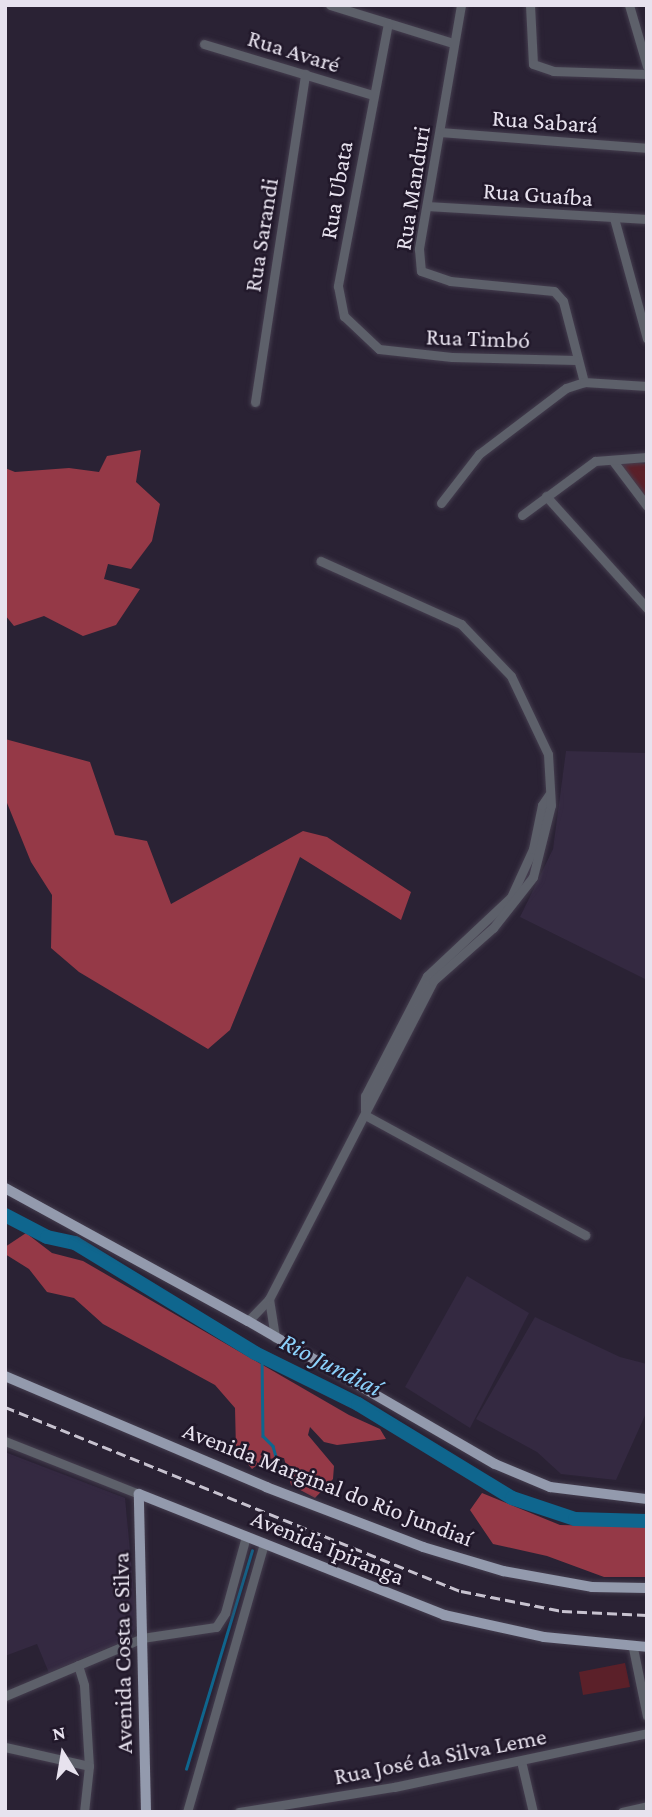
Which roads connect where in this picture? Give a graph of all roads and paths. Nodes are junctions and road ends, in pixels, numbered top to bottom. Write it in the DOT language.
graph roads {
  1 [pos="330,5"];
  2 [pos="461,5"];
  3 [pos="530,5"];
  4 [pos="629,5"];
  5 [pos="388,23"];
  6 [pos="453,43"];
  7 [pos="204,44"];
  8 [pos="647,66"];
  9 [pos="304,74"];
  10 [pos="647,75"];
  11 [pos="373,95"];
  12 [pos="441,132"];
  13 [pos="647,148"];
  14 [pos="427,206"];
  15 [pos="614,218"];
  16 [pos="647,219"];
  17 [pos="647,339"];
  18 [pos="379,349"];
  19 [pos="576,360"];
  20 [pos="584,382"];
  21 [pos="647,386"];
  22 [pos="255,402"];
  23 [pos="647,457"];
  24 [pos="613,461"];
  25 [pos="546,496"];
  26 [pos="441,503"];
  27 [pos="647,506"];
  28 [pos="522,514"];
  29 [pos="321,561"];
  30 [pos="647,608"];
  31 [pos="365,1115"];
  32 [pos="5,1188"];
  33 [pos="584,1235"];
  34 [pos="269,1299"];
  35 [pos="248,1321"];
  36 [pos="275,1338"];
  37 [pos="5,1376"];
  38 [pos="5,1441"];
  39 [pos="139,1494"];
  40 [pos="647,1499"];
  41 [pos="248,1536"];
  42 [pos="262,1543"];
  43 [pos="647,1588"];
  44 [pos="142,1639"];
  45 [pos="647,1647"];
  46 [pos="634,1648"];
  47 [pos="78,1665"];
  48 [pos="5,1696"];
  49 [pos="647,1716"];
  50 [pos="647,1733"];
  51 [pos="5,1747"];
  52 [pos="521,1761"];
  53 [pos="89,1766"];
  54 [pos="647,1806"];
  55 [pos="84,1812"];
  56 [pos="146,1812"];
  57 [pos="187,1812"];
  58 [pos="239,1812"];
  59 [pos="533,1812"];
  60 [pos="622,1812"];
  1 -- 5 [label="street"];
  2 -- 6 [label="street, Rua Manduri"];
  3 -- 10 [label="street"];
  4 -- 8 [label="street"];
  5 -- 6 [label="street"];
  5 -- 11 [label="street, Rua Ubata"];
  6 -- 12 [label="street, Rua Manduri"];
  7 -- 9 [label="street, Rua Avaré"];
  9 -- 11 [label="street, Rua Avaré"];
  9 -- 22 [label="street, Rua Sarandi"];
  11 -- 18 [label="street, Rua Ubata"];
  12 -- 13 [label="street, Rua Sabará"];
  12 -- 14 [label="street, Rua Manduri"];
  14 -- 15 [label="street, Rua Guaíba"];
  14 -- 19 [label="street, Rua Manduri"];
  15 -- 16 [label="street, Rua Guaíba"];
  15 -- 17 [label="street"];
  18 -- 19 [label="street, Rua Timbó"];
  19 -- 20 [label="street, Rua Manduri"];
  20 -- 21 [label="street"];
  20 -- 26 [label="street"];
  23 -- 24 [label="street"];
  24 -- 25 [label="street"];
  24 -- 27 [label="street"];
  25 -- 28 [label="street"];
  25 -- 30 [label="street"];
  29 -- 31 [label="street"];
  31 -- 33 [label="street"];
  31 -- 34 [label="street"];
  32 -- 35 [label="main road"];
  34 -- 35 [label="street"];
  34 -- 36 [label="street"];
  35 -- 36 [label="main road"];
  36 -- 40 [label="main road"];
  37 -- 43 [label="main road, Avenida Marginal do Rio Jundiaí"];
  38 -- 39 [label="street, Avenida Ipiranga"];
  39 -- 41 [label="main road, Avenida Ipiranga"];
  39 -- 44 [label="main road, Avenida Costa e Silva"];
  41 -- 42 [label="main road, Avenida Ipiranga"];
  41 -- 44 [label="street"];
  42 -- 46 [label="main road, Avenida Ipiranga"];
  42 -- 57 [label="street"];
  44 -- 47 [label="street"];
  44 -- 56 [label="main road, Avenida Costa e Silva"];
  45 -- 46 [label="main road, Avenida Ipiranga"];
  46 -- 49 [label="street"];
  47 -- 48 [label="street"];
  47 -- 53 [label="street"];
  50 -- 52 [label="street, Rua José da Silva Leme"];
  51 -- 53 [label="street"];
  52 -- 58 [label="street, Rua José da Silva Leme"];
  52 -- 59 [label="street"];
  53 -- 55 [label="street"];
  54 -- 60 [label="street"];
}
